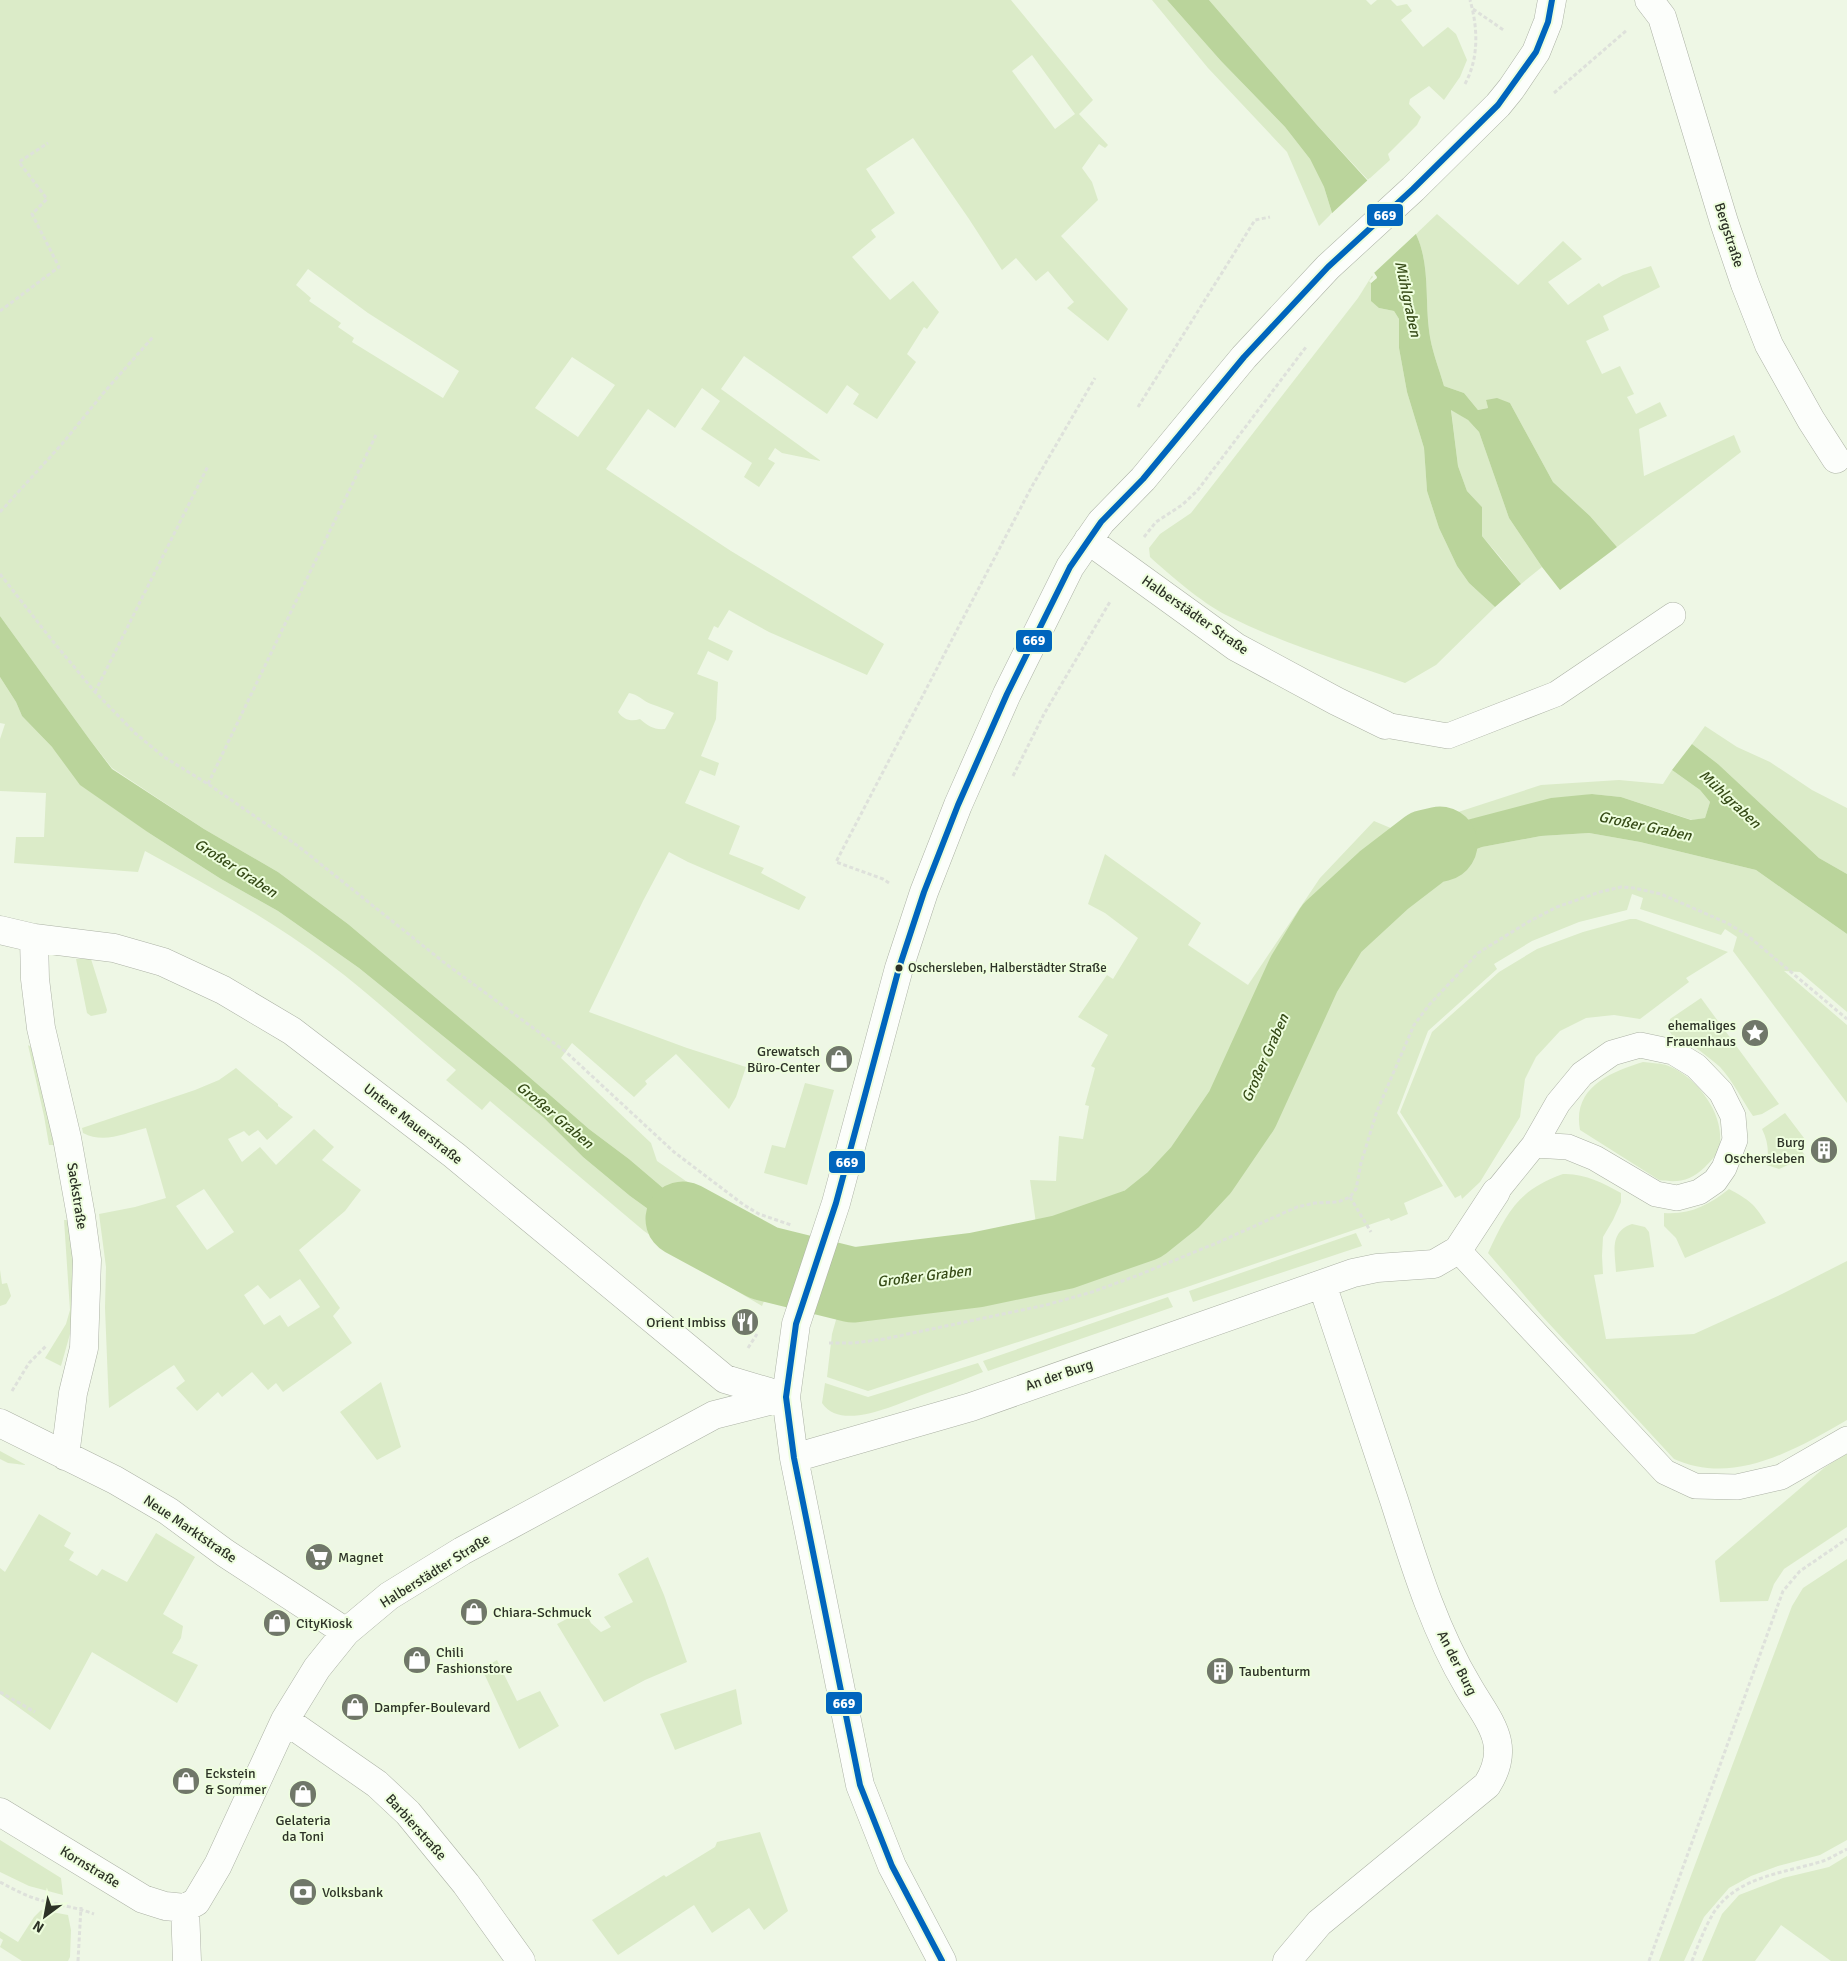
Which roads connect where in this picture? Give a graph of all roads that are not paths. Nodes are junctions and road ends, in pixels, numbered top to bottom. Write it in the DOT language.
graph roads {
  1 [pos="1552,0"];
  2 [pos="1649,0"];
  3 [pos="1836,460"];
  4 [pos="1088,540"];
  5 [pos="1673,615"];
  6 [pos="1385,725"];
  7 [pos="0,930"];
  8 [pos="34,938"];
  9 [pos="1534,1144"];
  10 [pos="1496,1192"];
  11 [pos="1458,1250"];
  12 [pos="1322,1284"];
  13 [pos="786,1391"];
  14 [pos="0,1423"];
  15 [pos="1847,1439"];
  16 [pos="65,1456"];
  17 [pos="794,1458"];
  18 [pos="346,1632"];
  19 [pos="285,1720"];
  20 [pos="0,1812"];
  21 [pos="185,1908"];
  22 [pos="186,1961"];
  23 [pos="521,1961"];
  24 [pos="942,1961"];
  25 [pos="1287,1961"];
  1 -- 4 [label="street"];
  2 -- 3 [label="street, Bergstraße"];
  4 -- 6 [label="street, Halberstädter Straße"];
  4 -- 13 [label="street"];
  5 -- 6 [label="lane"];
  7 -- 8 [label="street, Untere Mauerstraße"];
  8 -- 13 [label="street, Untere Mauerstraße"];
  8 -- 16 [label="street, Sackstraße"];
  9 -- 9 [label="lane"];
  9 -- 10 [label="lane"];
  10 -- 11 [label="street, An der Burg"];
  11 -- 12 [label="street, An der Burg"];
  11 -- 15 [label="lane"];
  12 -- 17 [label="street, An der Burg"];
  12 -- 25 [label="street, An der Burg"];
  13 -- 17 [label="street"];
  13 -- 18 [label="street, Halberstädter Straße"];
  14 -- 16 [label="street, Neue Marktstraße"];
  16 -- 18 [label="street, Neue Marktstraße"];
  17 -- 24 [label="street"];
  18 -- 19 [label="street, Halberstädter Straße"];
  19 -- 21 [label="street, Halberstädter Straße"];
  19 -- 23 [label="street, Barbierstraße"];
  20 -- 21 [label="street, Kornstraße"];
  21 -- 22 [label="street"];
}
